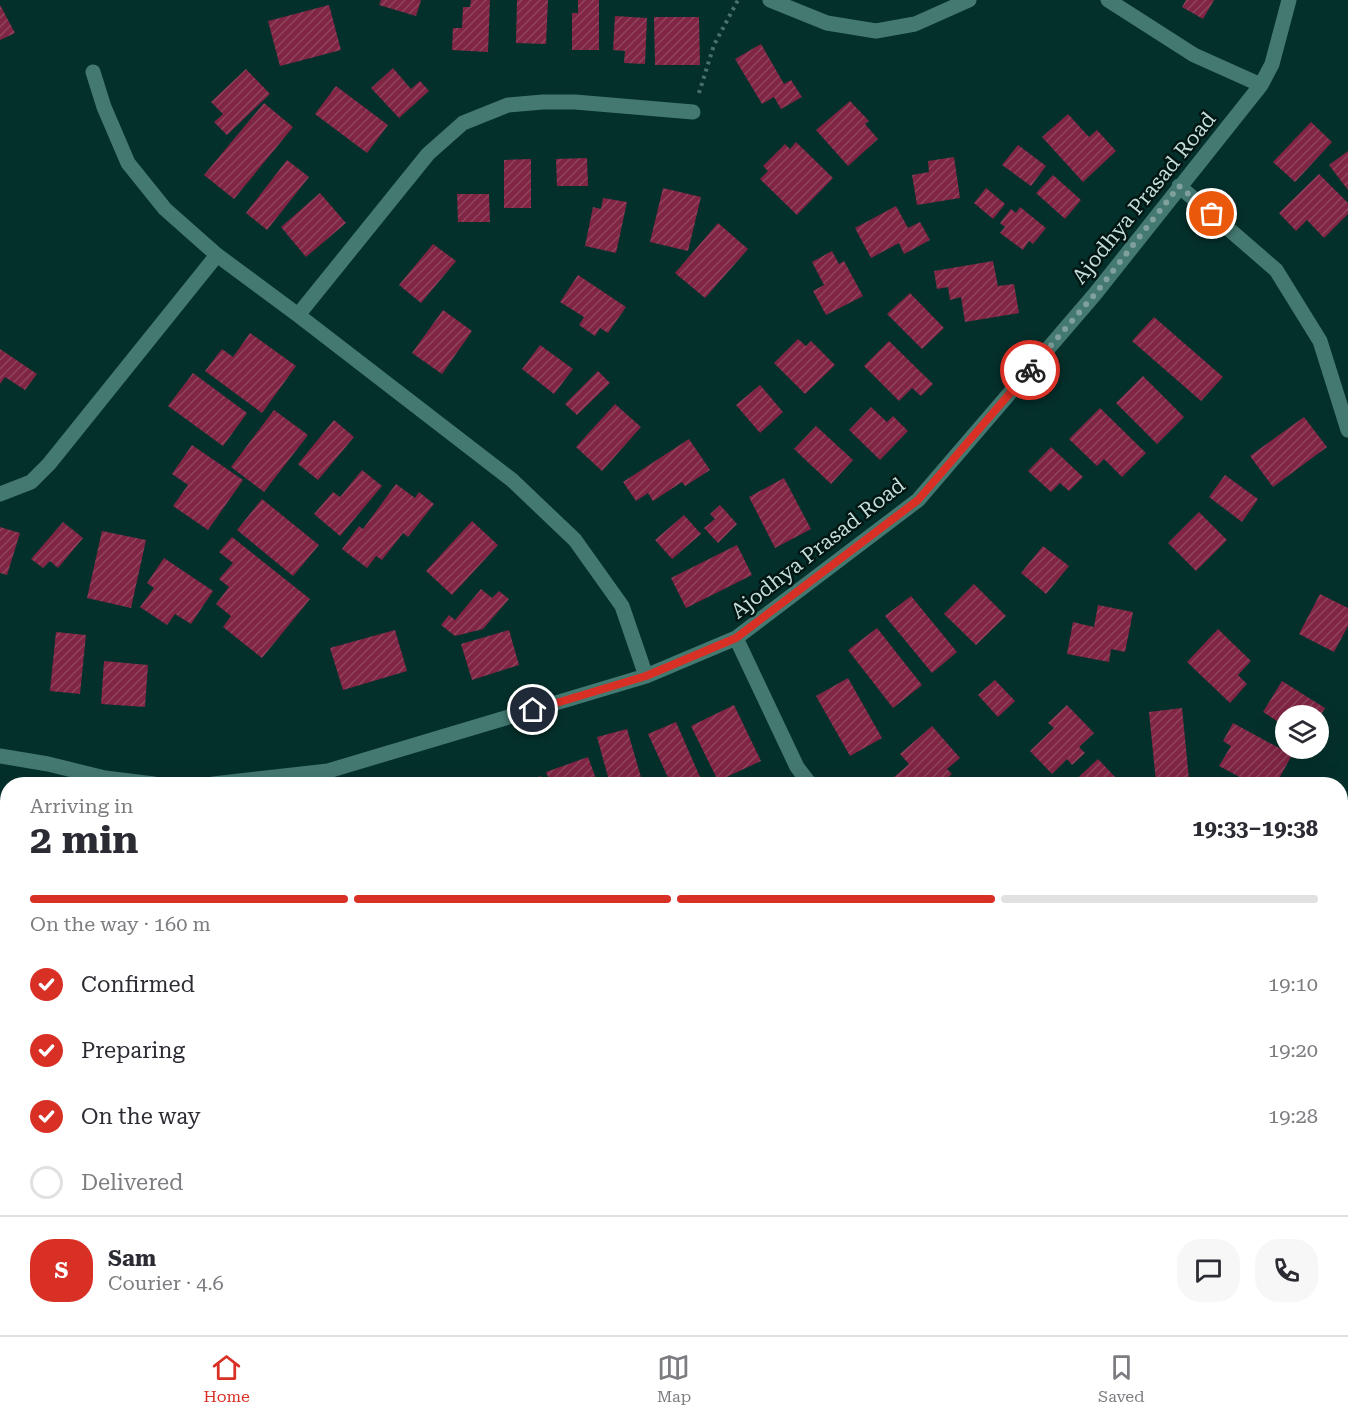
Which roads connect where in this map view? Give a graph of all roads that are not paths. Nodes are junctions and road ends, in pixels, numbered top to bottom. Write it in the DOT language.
graph roads {
  1 [pos="770,0"];
  2 [pos="969,0"];
  3 [pos="1108,0"];
  4 [pos="1288,0"];
  5 [pos="93,72"];
  6 [pos="1261,85"];
  7 [pos="693,112"];
  8 [pos="1179,186"];
  9 [pos="217,255"];
  10 [pos="298,315"];
  11 [pos="1348,430"];
  12 [pos="0,494"];
  13 [pos="736,638"];
  14 [pos="646,676"];
  15 [pos="0,756"];
  16 [pos="101,777"];
  17 [pos="275,777"];
  18 [pos="805,777"];
  1 -- 2 [label="street"];
  3 -- 6 [label="street"];
  4 -- 6 [label="street, Ajodhya Prasad Road"];
  5 -- 9 [label="street"];
  6 -- 8 [label="street, Ajodhya Prasad Road"];
  7 -- 10 [label="street"];
  8 -- 11 [label="street"];
  8 -- 13 [label="street, Ajodhya Prasad Road"];
  9 -- 10 [label="street"];
  9 -- 12 [label="street"];
  10 -- 14 [label="street"];
  13 -- 14 [label="street, Ajodhya Prasad Road"];
  13 -- 18 [label="street"];
  14 -- 17 [label="street, Ajodhya Prasad Road"];
  15 -- 16 [label="street"];
}
